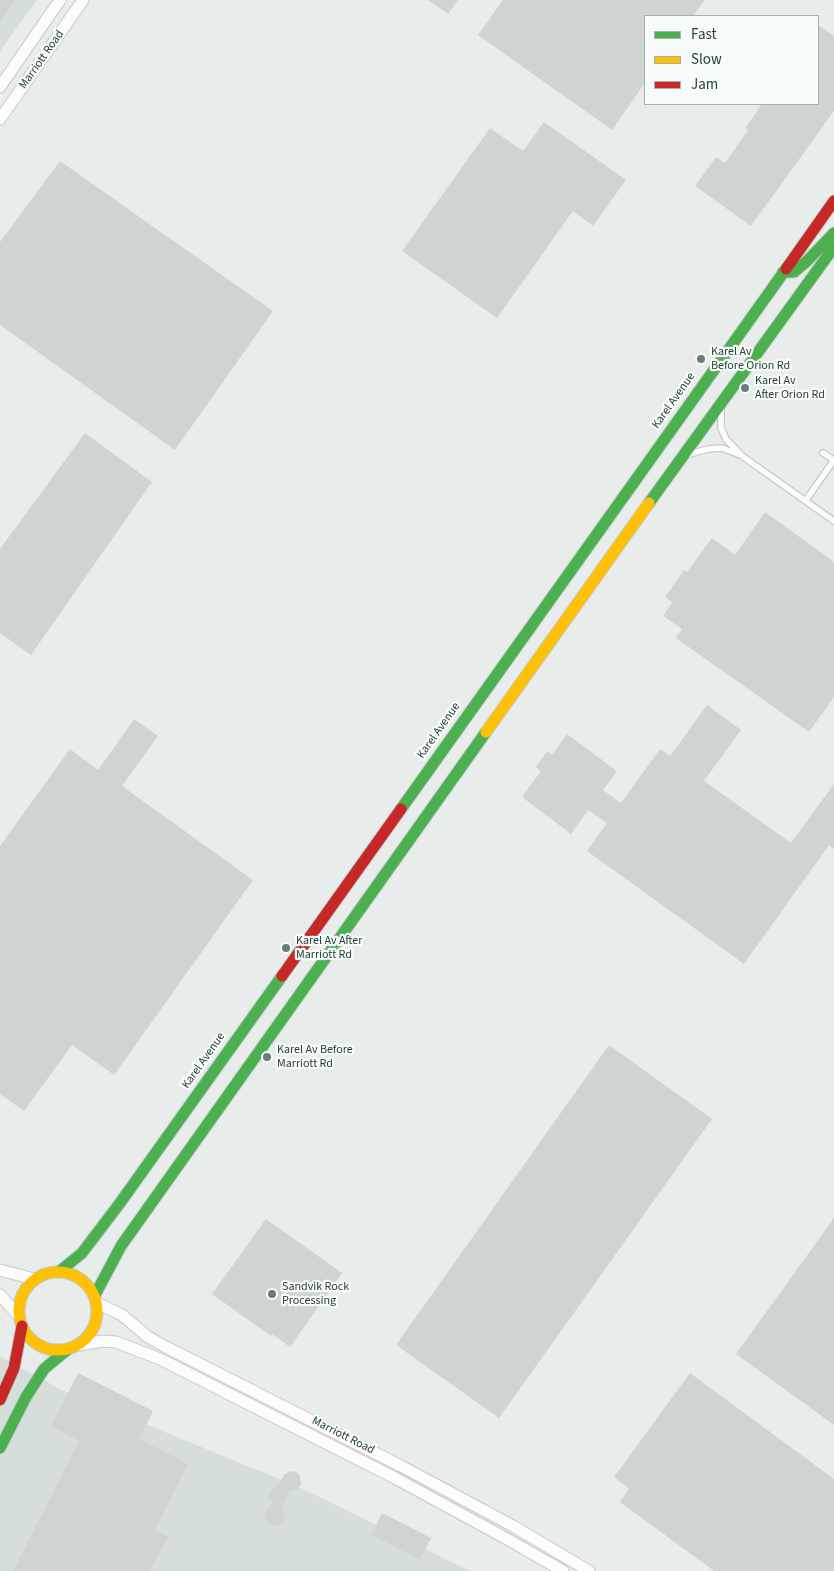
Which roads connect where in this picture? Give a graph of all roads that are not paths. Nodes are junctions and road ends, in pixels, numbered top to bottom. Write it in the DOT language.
graph roads {
  1 [pos="60,0"];
  2 [pos="83,0"];
  3 [pos="0,87"];
  4 [pos="0,120"];
  5 [pos="834,201"];
  6 [pos="834,233"];
  7 [pos="834,247"];
  8 [pos="783,272"];
  9 [pos="721,401"];
  10 [pos="823,453"];
  11 [pos="682,456"];
  12 [pos="742,456"];
  13 [pos="834,460"];
  14 [pos="806,500"];
  15 [pos="834,521"];
  16 [pos="0,1270"];
  17 [pos="60,1271"];
  18 [pos="34,1279"];
  19 [pos="0,1296"];
  20 [pos="96,1299"];
  21 [pos="20,1321"];
  22 [pos="73,1347"];
  23 [pos="0,1400"];
  24 [pos="0,1448"];
  25 [pos="563,1571"];
  26 [pos="589,1571"];
  1 -- 3 [label="street, Marriott Road"];
  2 -- 4 [label="street, Marriott Road"];
  5 -- 8 [label="main road, Karel Avenue"];
  6 -- 8 [label="main road"];
  7 -- 9 [label="main road"];
  8 -- 17 [label="main road, Karel Avenue"];
  9 -- 11 [label="main road"];
  9 -- 12 [label="lane"];
  10 -- 13 [label="lane"];
  11 -- 12 [label="lane"];
  11 -- 20 [label="main road"];
  12 -- 14 [label="lane"];
  13 -- 14 [label="lane"];
  14 -- 15 [label="lane"];
  16 -- 18 [label="street"];
  17 -- 18 [label="main road, Karel Avenue"];
  17 -- 20 [label="main road"];
  18 -- 21 [label="main road"];
  19 -- 21 [label="street"];
  20 -- 22 [label="main road"];
  20 -- 26 [label="street, Marriott Road"];
  21 -- 22 [label="main road"];
  21 -- 23 [label="main road"];
  22 -- 24 [label="main road"];
  22 -- 25 [label="street, Marriott Road"];
}
